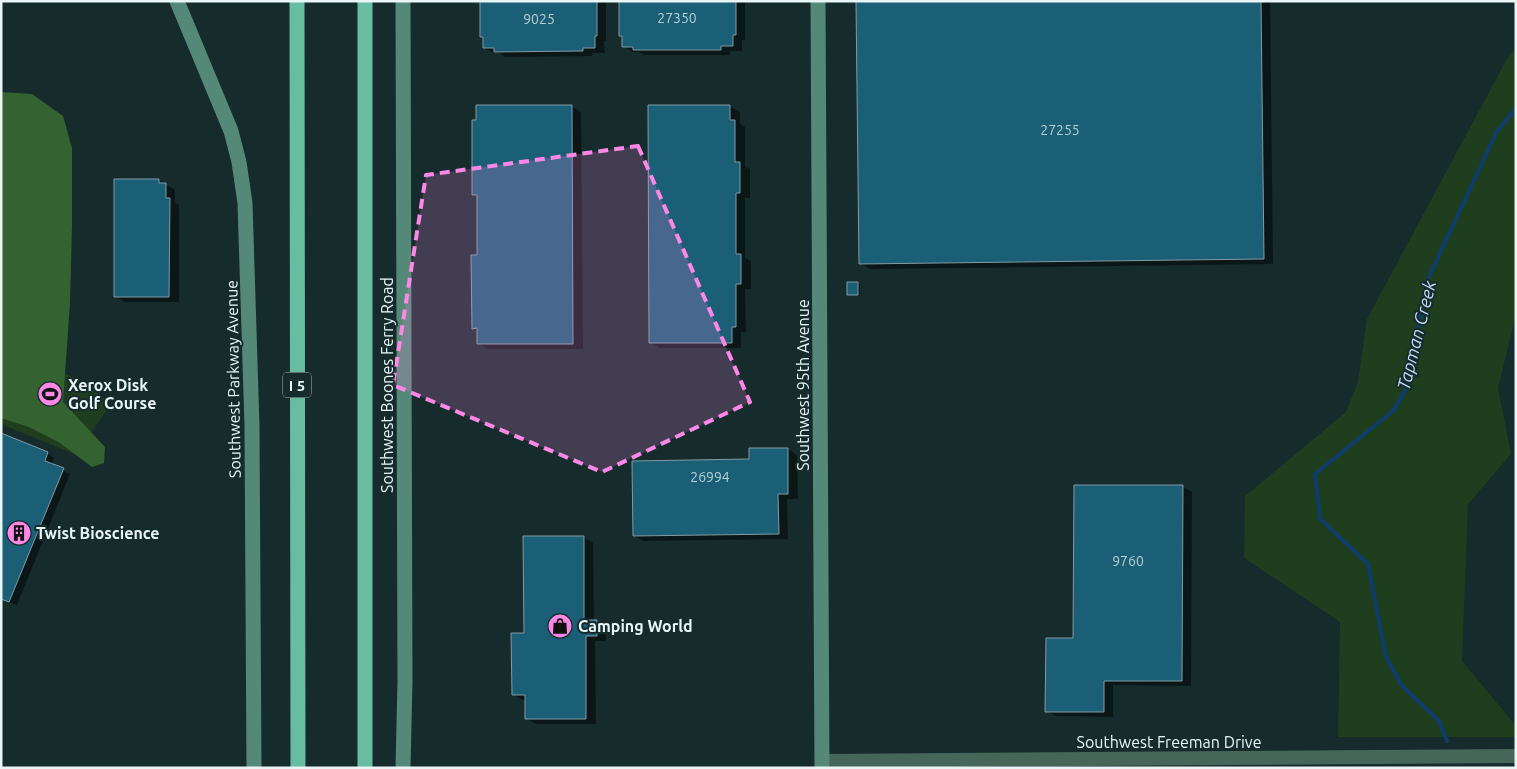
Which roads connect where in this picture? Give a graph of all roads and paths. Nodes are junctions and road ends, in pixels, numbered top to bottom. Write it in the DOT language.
graph roads {
  1 [pos="177,1"];
  2 [pos="297,1"];
  3 [pos="365,1"];
  4 [pos="404,1"];
  5 [pos="818,1"];
  6 [pos="1516,756"];
  7 [pos="822,765"];
  8 [pos="254,768"];
  9 [pos="298,768"];
  10 [pos="366,768"];
  11 [pos="403,768"];
  1 -- 8 [label="street, Southwest Parkway Avenue"];
  2 -- 9 [label="highway, I 5"];
  3 -- 10 [label="highway"];
  4 -- 11 [label="street, Southwest Boones Ferry Road"];
  5 -- 7 [label="street, Southwest 95th Avenue"];
  6 -- 7 [label="street, Southwest Freeman Drive"];
}
